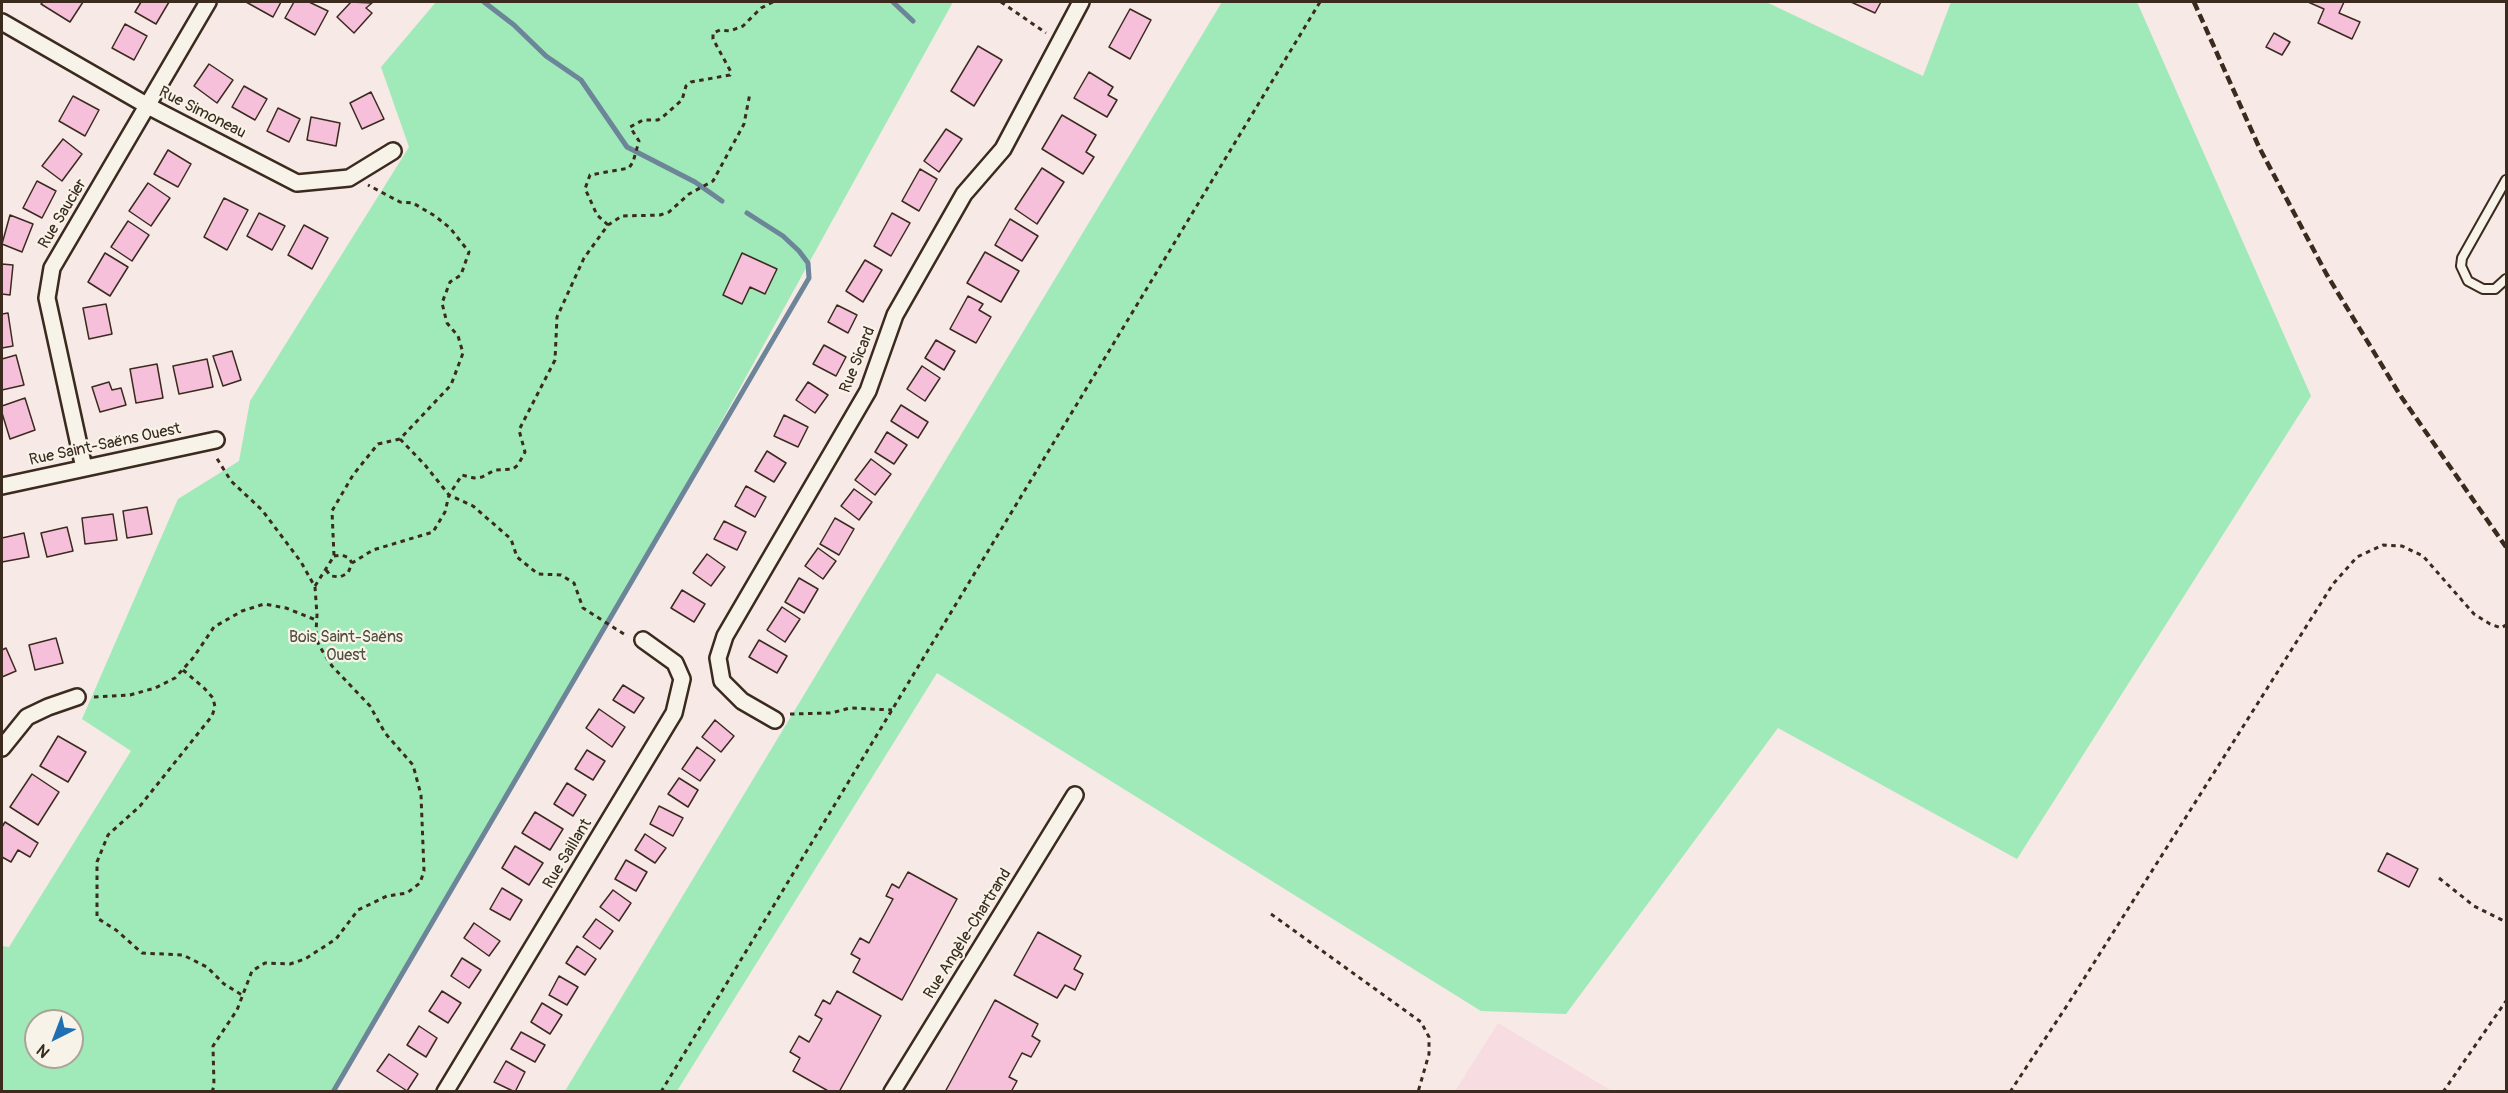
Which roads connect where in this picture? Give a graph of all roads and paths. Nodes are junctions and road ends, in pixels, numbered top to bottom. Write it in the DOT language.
graph roads {
  1 [pos="208,2"];
  2 [pos="773,2"];
  3 [pos="1001,2"];
  4 [pos="1081,2"];
  5 [pos="1320,2"];
  6 [pos="2,22"];
  7 [pos="1060,42"];
  8 [pos="750,93"];
  9 [pos="148,106"];
  10 [pos="393,151"];
  11 [pos="356,174"];
  12 [pos="2506,180"];
  13 [pos="608,225"];
  14 [pos="2506,279"];
  15 [pos="400,439"];
  16 [pos="213,440"];
  17 [pos="84,468"];
  18 [pos="2,486"];
  19 [pos="449,495"];
  20 [pos="334,556"];
  21 [pos="352,563"];
  22 [pos="326,570"];
  23 [pos="315,586"];
  24 [pos="316,620"];
  25 [pos="2506,625"];
  26 [pos="643,640"];
  27 [pos="183,670"];
  28 [pos="77,697"];
  29 [pos="892,710"];
  30 [pos="775,720"];
  31 [pos="2,748"];
  32 [pos="1075,795"];
  33 [pos="2439,878"];
  34 [pos="1271,914"];
  35 [pos="2506,922"];
  36 [pos="242,995"];
  37 [pos="2506,1001"];
  38 [pos="212,1092"];
  39 [pos="445,1092"];
  40 [pos="661,1092"];
  41 [pos="892,1092"];
  42 [pos="1418,1092"];
  43 [pos="2010,1092"];
  44 [pos="2443,1092"];
  1 -- 9 [label="street, Rue Saucier"];
  2 -- 13 [label="path"];
  3 -- 7 [label="path"];
  4 -- 7 [label="street, Rue Sicard"];
  5 -- 29 [label="path"];
  6 -- 9 [label="street, Rue Simoneau"];
  7 -- 30 [label="street, Rue Sicard"];
  8 -- 13 [label="path"];
  9 -- 11 [label="street, Rue Simoneau"];
  9 -- 17 [label="street, Rue Saucier"];
  10 -- 11 [label="street, Rue Simoneau"];
  11 -- 15 [label="path"];
  12 -- 14 [label="lane"];
  13 -- 19 [label="path"];
  15 -- 19 [label="path"];
  15 -- 20 [label="path"];
  16 -- 17 [label="street, Rue Saint-Saëns Ouest"];
  16 -- 23 [label="path"];
  17 -- 18 [label="street, Rue Saint-Saëns Ouest"];
  19 -- 21 [label="path"];
  19 -- 26 [label="path"];
  20 -- 21 [label="path"];
  20 -- 22 [label="path"];
  21 -- 22 [label="path"];
  22 -- 23 [label="path"];
  23 -- 24 [label="path"];
  24 -- 27 [label="path"];
  24 -- 36 [label="path"];
  25 -- 43 [label="path"];
  26 -- 39 [label="street, Rue Saillant"];
  27 -- 28 [label="path"];
  27 -- 36 [label="path"];
  28 -- 31 [label="street"];
  29 -- 30 [label="path"];
  29 -- 40 [label="path"];
  32 -- 41 [label="street, Rue Angèle-Chartrand"];
  33 -- 35 [label="path"];
  34 -- 42 [label="path"];
  36 -- 38 [label="path"];
  37 -- 44 [label="path"];
}
